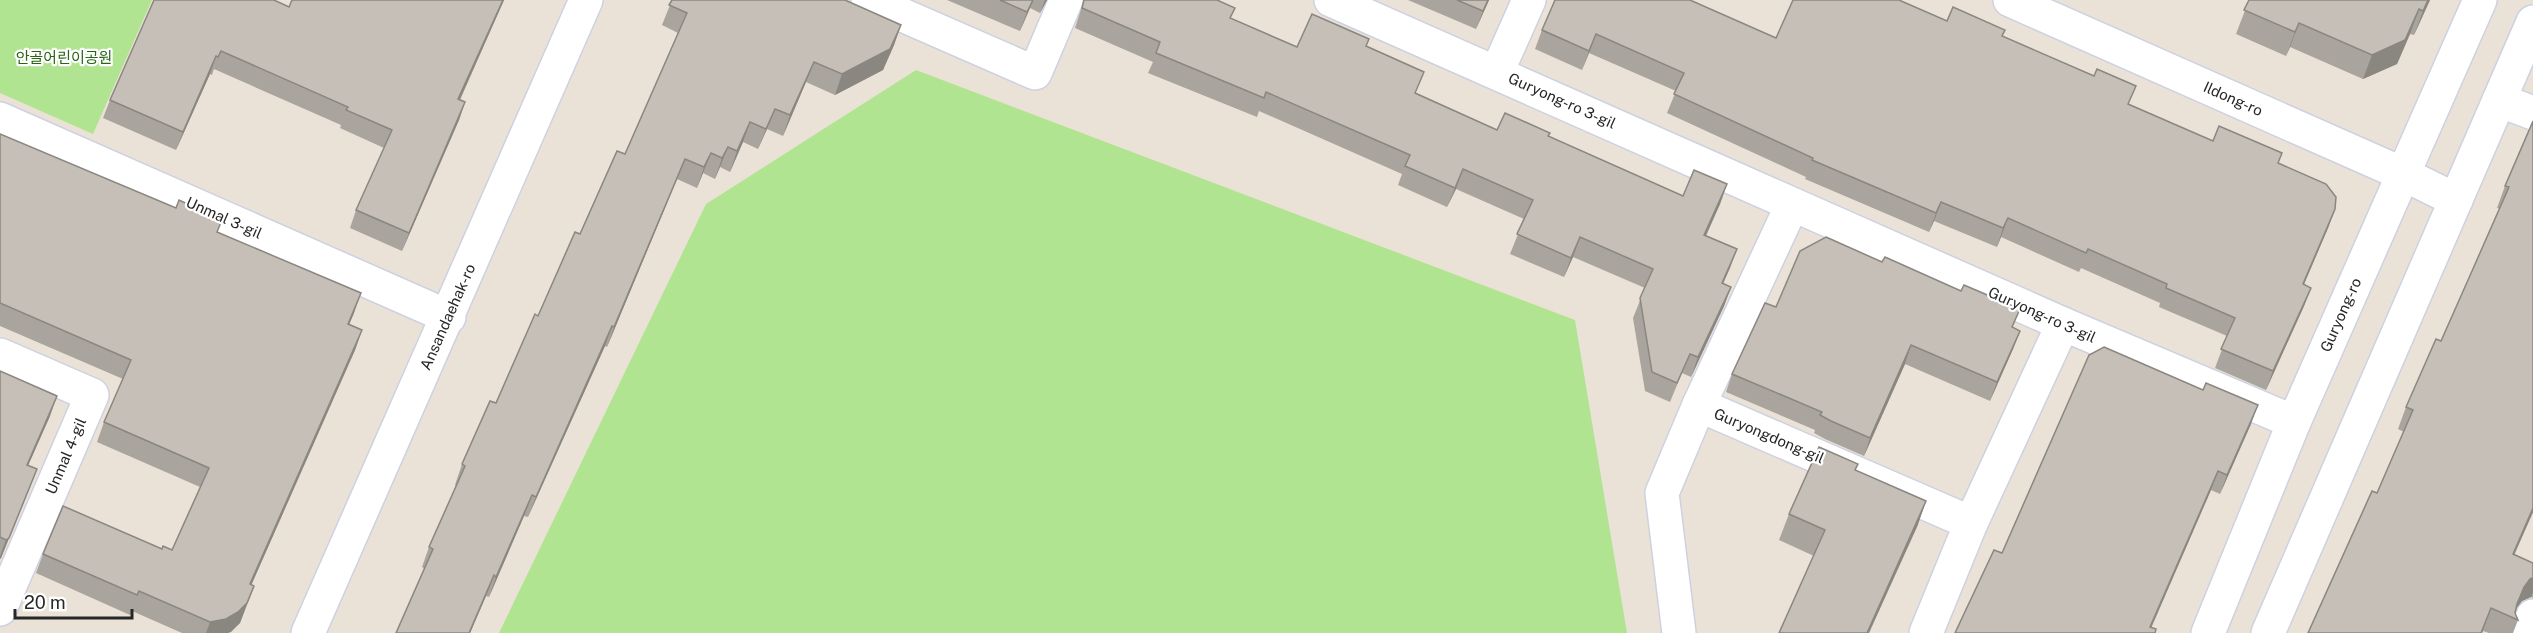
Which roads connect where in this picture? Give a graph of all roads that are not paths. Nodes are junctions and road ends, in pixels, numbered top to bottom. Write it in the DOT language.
graph roads {
  1 [pos="586,0"];
  2 [pos="868,0"];
  3 [pos="1066,0"];
  4 [pos="1331,0"];
  5 [pos="1529,0"];
  6 [pos="2010,0"];
  7 [pos="2480,0"];
  8 [pos="2533,22"];
  9 [pos="1497,72"];
  10 [pos="2499,100"];
  11 [pos="2533,113"];
  12 [pos="0,119"];
  13 [pos="2403,174"];
  14 [pos="2456,200"];
  15 [pos="1792,205"];
  16 [pos="449,317"];
  17 [pos="2063,324"];
  18 [pos="0,355"];
  19 [pos="1699,405"];
  20 [pos="2294,422"];
  21 [pos="1971,523"];
  22 [pos="0,609"];
  23 [pos="2533,616"];
  24 [pos="308,633"];
  25 [pos="1679,633"];
  26 [pos="1926,633"];
  27 [pos="2208,633"];
  28 [pos="2268,633"];
  29 [pos="2526,633"];
  1 -- 16 [label="street, Ansandaehak-ro"];
  2 -- 3 [label="street"];
  4 -- 9 [label="street, Guryong-ro 3-gil"];
  5 -- 9 [label="street"];
  6 -- 13 [label="street, Ildong-ro"];
  7 -- 13 [label="street, Guryong-ro"];
  8 -- 10 [label="street"];
  9 -- 15 [label="street, Guryong-ro 3-gil"];
  10 -- 11 [label="street"];
  10 -- 14 [label="street"];
  12 -- 16 [label="street, Unmal 3-gil"];
  13 -- 14 [label="street, Ildong-ro"];
  13 -- 20 [label="street, Guryong-ro"];
  14 -- 28 [label="street"];
  15 -- 17 [label="street, Guryong-ro 3-gil"];
  15 -- 19 [label="street"];
  16 -- 24 [label="street, Ansandaehak-ro"];
  17 -- 20 [label="street, Guryong-ro 3-gil"];
  17 -- 21 [label="street"];
  18 -- 22 [label="street, Unmal 4-gil"];
  19 -- 21 [label="street, Guryongdong-gil"];
  19 -- 25 [label="street"];
  20 -- 27 [label="street, Guryong-ro"];
  21 -- 26 [label="street"];
  23 -- 29 [label="street"];
}
